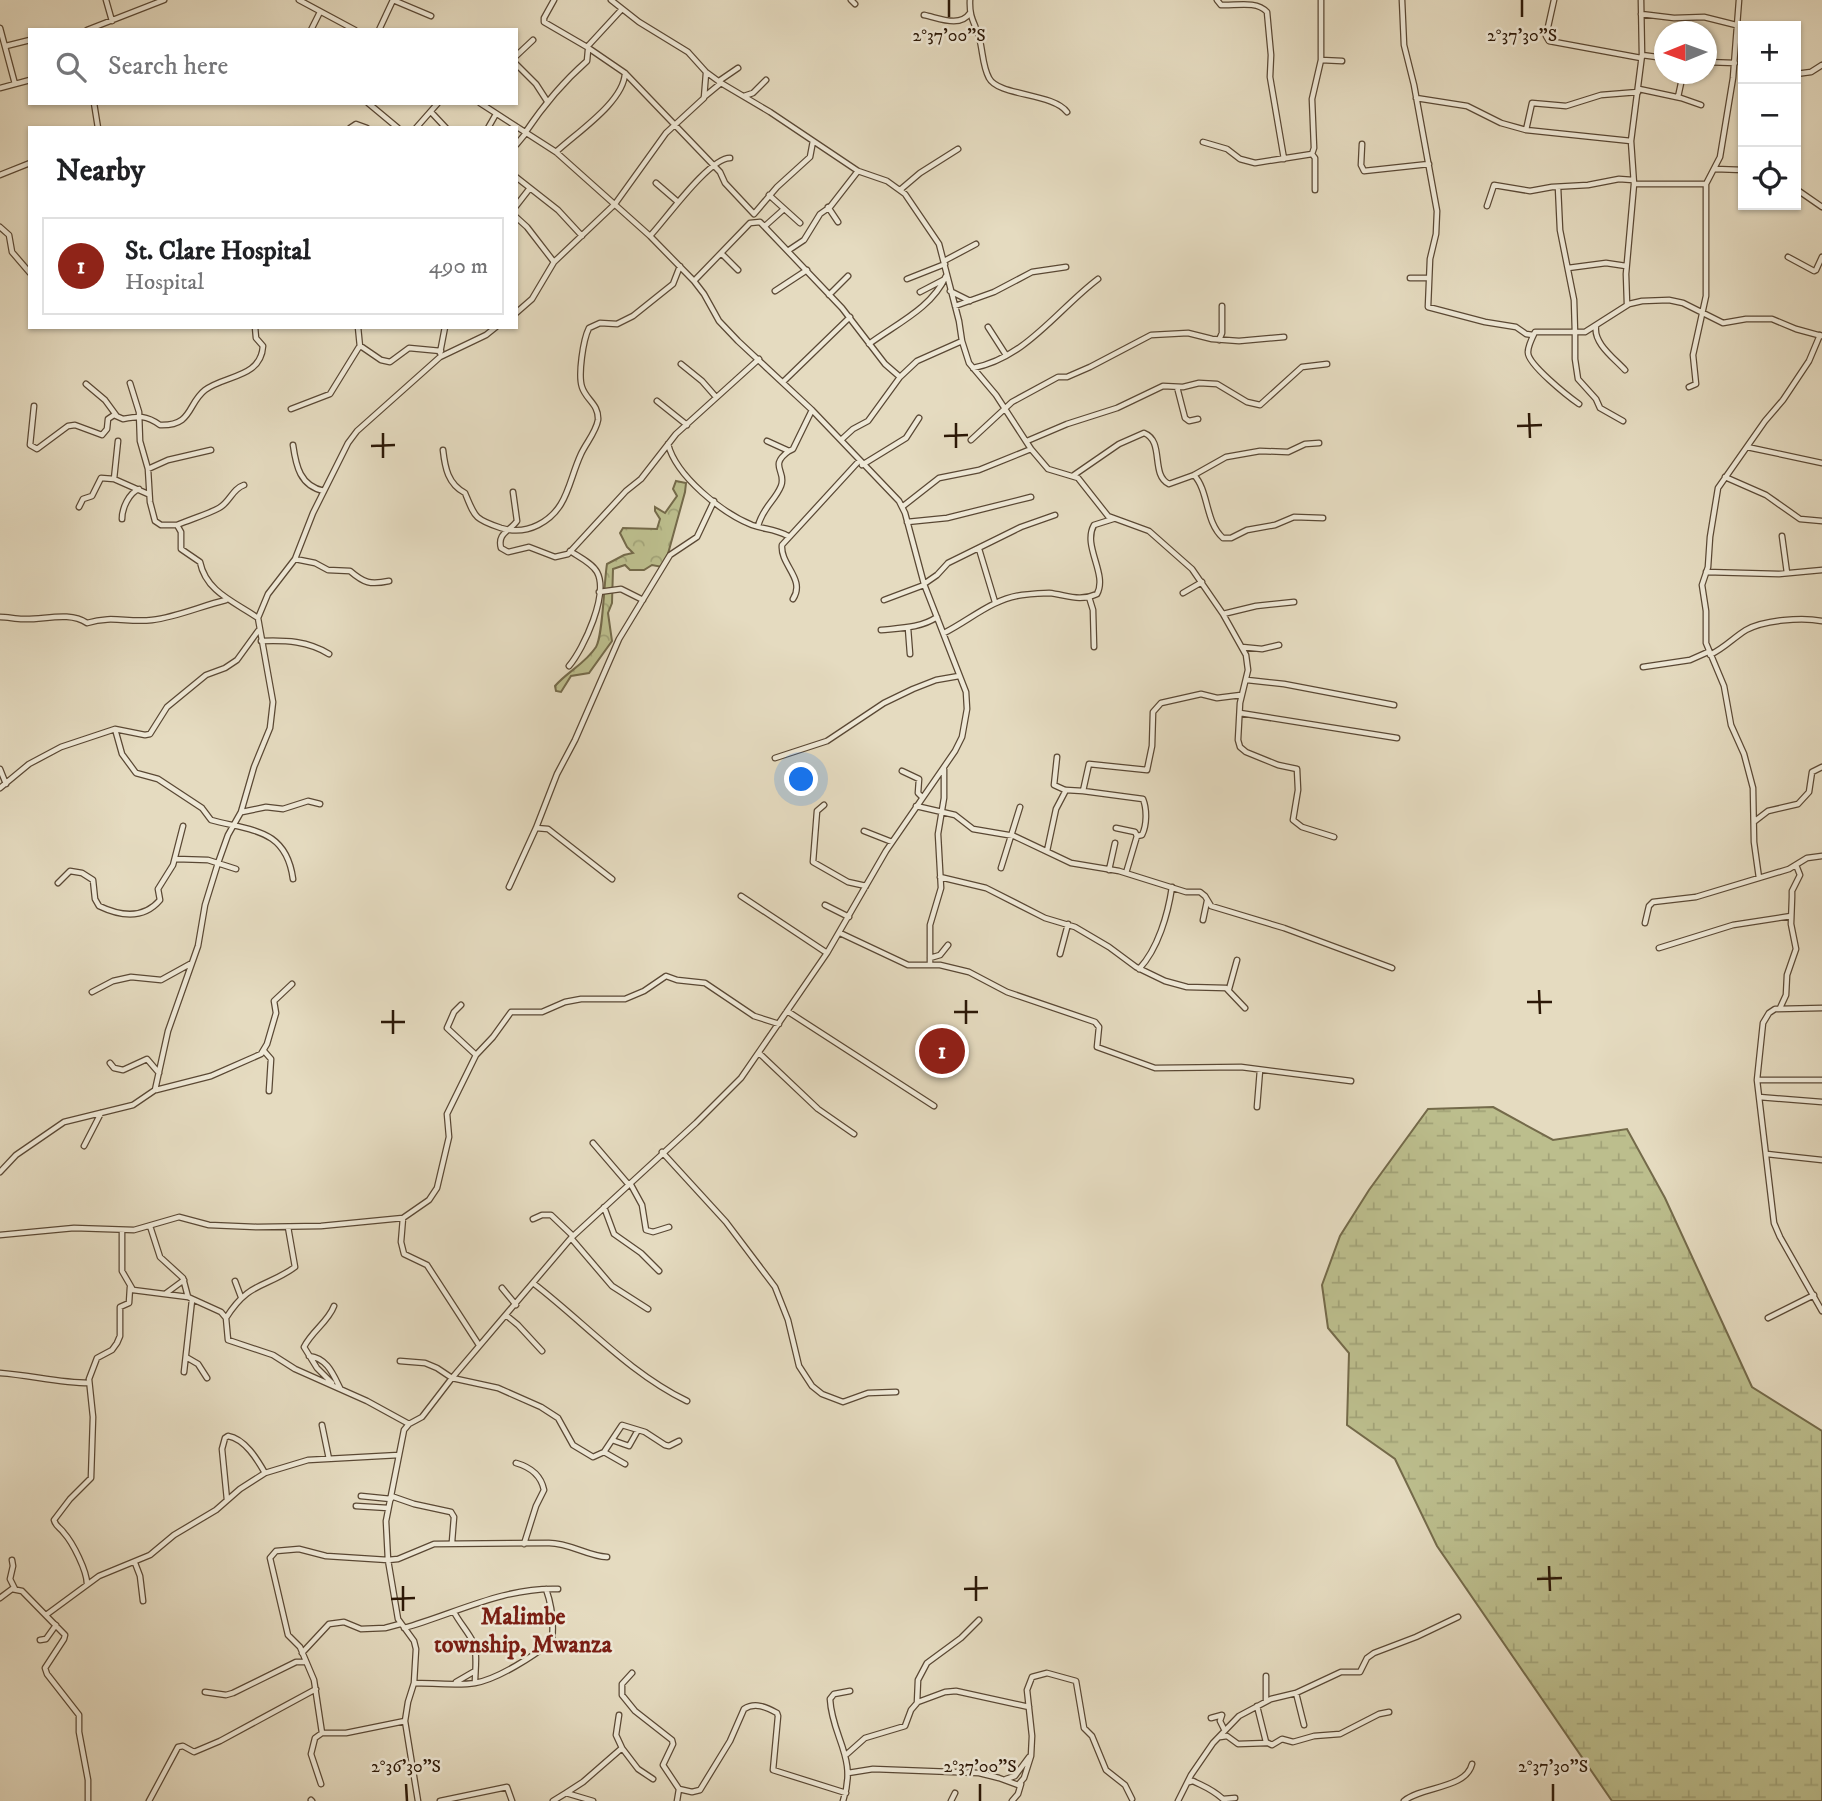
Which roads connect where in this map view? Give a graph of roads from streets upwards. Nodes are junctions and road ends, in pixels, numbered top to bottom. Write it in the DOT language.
graph roads {
  1 [pos="106,0"];
  2 [pos="164,0"];
  3 [pos="299,0"];
  4 [pos="393,0"];
  5 [pos="554,0"];
  6 [pos="611,0"];
  7 [pos="970,0"];
  8 [pos="1217,0"];
  9 [pos="1321,0"];
  10 [pos="1402,0"];
  11 [pos="1554,0"];
  12 [pos="1642,0"];
  13 [pos="1739,0"];
  14 [pos="622,9"];
  15 [pos="320,12"];
  16 [pos="970,13"];
  17 [pos="1642,14"];
  18 [pos="924,15"];
  19 [pos="431,16"];
  20 [pos="112,21"];
  21 [pos="1735,25"];
  22 [pos="0,28"];
  23 [pos="93,28"];
  24 [pos="312,28"];
  25 [pos="351,28"];
  26 [pos="380,28"];
  27 [pos="28,40"];
  28 [pos="533,40"];
  29 [pos="6,46"];
  30 [pos="587,48"];
  31 [pos="518,54"];
  32 [pos="1642,56"];
  33 [pos="1654,57"];
  34 [pos="1321,61"];
  35 [pos="1342,61"];
  36 [pos="1717,63"];
  37 [pos="1735,64"];
  38 [pos="1822,65"];
  39 [pos="518,66"];
  40 [pos="1738,66"];
  41 [pos="738,68"];
  42 [pos="706,72"];
  43 [pos="625,73"];
  44 [pos="1801,73"];
  45 [pos="766,80"];
  46 [pos="28,81"];
  47 [pos="720,82"];
  48 [pos="15,84"];
  49 [pos="1681,84"];
  50 [pos="0,88"];
  51 [pos="1638,91"];
  52 [pos="743,97"];
  53 [pos="1678,97"];
  54 [pos="704,98"];
  55 [pos="1416,98"];
  56 [pos="547,101"];
  57 [pos="94,105"];
  58 [pos="370,105"];
  59 [pos="436,105"];
  60 [pos="483,105"];
  61 [pos="1701,105"];
  62 [pos="431,112"];
  63 [pos="1067,112"];
  64 [pos="496,114"];
  65 [pos="675,125"];
  66 [pos="98,126"];
  67 [pos="396,126"];
  68 [pos="418,126"];
  69 [pos="444,126"];
  70 [pos="489,126"];
  71 [pos="514,126"];
  72 [pos="518,128"];
  73 [pos="1526,130"];
  74 [pos="525,133"];
  75 [pos="813,141"];
  76 [pos="1631,141"];
  77 [pos="518,142"];
  78 [pos="1203,142"];
  79 [pos="1362,144"];
  80 [pos="958,149"];
  81 [pos="556,152"];
  82 [pos="1312,154"];
  83 [pos="730,158"];
  84 [pos="1284,159"];
  85 [pos="28,164"];
  86 [pos="1429,164"];
  87 [pos="713,166"];
  88 [pos="1715,169"];
  89 [pos="1738,170"];
  90 [pos="858,171"];
  91 [pos="0,175"];
  92 [pos="518,179"];
  93 [pos="1633,182"];
  94 [pos="656,183"];
  95 [pos="1706,184"];
  96 [pos="1558,187"];
  97 [pos="530,188"];
  98 [pos="900,190"];
  99 [pos="1315,190"];
  100 [pos="1801,192"];
  101 [pos="769,195"];
  102 [pos="678,202"];
  103 [pos="518,203"];
  104 [pos="615,204"];
  105 [pos="1486,206"];
  106 [pos="828,207"];
  107 [pos="1822,207"];
  108 [pos="784,209"];
  109 [pos="754,214"];
  110 [pos="518,219"];
  111 [pos="753,221"];
  112 [pos="838,222"];
  113 [pos="800,223"];
  114 [pos="765,226"];
  115 [pos="0,227"];
  116 [pos="582,236"];
  117 [pos="650,236"];
  118 [pos="976,244"];
  119 [pos="789,250"];
  120 [pos="722,254"];
  121 [pos="1788,257"];
  122 [pos="1822,257"];
  123 [pos="554,262"];
  124 [pos="944,262"];
  125 [pos="680,266"];
  126 [pos="1066,267"];
  127 [pos="1626,267"];
  128 [pos="1568,268"];
  129 [pos="738,270"];
  130 [pos="807,270"];
  131 [pos="28,271"];
  132 [pos="848,276"];
  133 [pos="946,277"];
  134 [pos="1410,278"];
  135 [pos="1429,278"];
  136 [pos="907,279"];
  137 [pos="1098,279"];
  138 [pos="694,281"];
  139 [pos="950,290"];
  140 [pos="775,291"];
  141 [pos="920,292"];
  142 [pos="829,295"];
  143 [pos="970,302"];
  144 [pos="1627,305"];
  145 [pos="955,306"];
  146 [pos="1222,306"];
  147 [pos="518,311"];
  148 [pos="1703,312"];
  149 [pos="850,317"];
  150 [pos="1597,324"];
  151 [pos="988,327"];
  152 [pos="255,329"];
  153 [pos="358,329"];
  154 [pos="443,329"];
  155 [pos="494,329"];
  156 [pos="1575,332"];
  157 [pos="1533,335"];
  158 [pos="1821,336"];
  159 [pos="1284,337"];
  160 [pos="1219,340"];
  161 [pos="961,341"];
  162 [pos="869,344"];
  163 [pos="360,347"];
  164 [pos="440,354"];
  165 [pos="1006,355"];
  166 [pos="760,359"];
  167 [pos="681,364"];
  168 [pos="1327,364"];
  169 [pos="972,368"];
  170 [pos="1625,370"];
  171 [pos="900,377"];
  172 [pos="783,382"];
  173 [pos="130,383"];
  174 [pos="86,384"];
  175 [pos="1177,387"];
  176 [pos="1689,387"];
  177 [pos="716,397"];
  178 [pos="657,401"];
  179 [pos="1579,404"];
  180 [pos="34,406"];
  181 [pos="1005,407"];
  182 [pos="291,409"];
  183 [pos="812,410"];
  184 [pos="116,415"];
  185 [pos="139,415"];
  186 [pos="919,418"];
  187 [pos="1198,419"];
  188 [pos="1623,421"];
  189 [pos="687,425"];
  190 [pos="1023,436"];
  191 [pos="1037,437"];
  192 [pos="841,440"];
  193 [pos="971,440"];
  194 [pos="118,441"];
  195 [pos="767,441"];
  196 [pos="1027,441"];
  197 [pos="1319,443"];
  198 [pos="668,444"];
  199 [pos="293,445"];
  200 [pos="1747,447"];
  201 [pos="1031,449"];
  202 [pos="211,450"];
  203 [pos="443,450"];
  204 [pos="789,451"];
  205 [pos="861,463"];
  206 [pos="1822,463"];
  207 [pos="148,469"];
  208 [pos="1074,475"];
  209 [pos="1194,475"];
  210 [pos="1725,477"];
  211 [pos="114,479"];
  212 [pos="244,485"];
  213 [pos="140,489"];
  214 [pos="324,491"];
  215 [pos="513,492"];
  216 [pos="149,495"];
  217 [pos="1031,497"];
  218 [pos="714,501"];
  219 [pos="902,506"];
  220 [pos="79,507"];
  221 [pos="1055,515"];
  222 [pos="1323,518"];
  223 [pos="122,519"];
  224 [pos="1114,519"];
  225 [pos="1822,521"];
  226 [pos="907,522"];
  227 [pos="177,525"];
  228 [pos="758,526"];
  229 [pos="507,530"];
  230 [pos="788,536"];
  231 [pos="1782,536"];
  232 [pos="979,549"];
  233 [pos="570,551"];
  234 [pos="295,559"];
  235 [pos="1822,569"];
  236 [pos="1706,572"];
  237 [pos="1787,573"];
  238 [pos="389,581"];
  239 [pos="1202,582"];
  240 [pos="924,584"];
  241 [pos="599,592"];
  242 [pos="1183,593"];
  243 [pos="1089,597"];
  244 [pos="793,599"];
  245 [pos="227,600"];
  246 [pos="643,600"];
  247 [pos="884,600"];
  248 [pos="1294,601"];
  249 [pos="995,602"];
  250 [pos="1223,614"];
  251 [pos="0,617"];
  252 [pos="937,617"];
  253 [pos="258,618"];
  254 [pos="1822,621"];
  255 [pos="908,628"];
  256 [pos="258,630"];
  257 [pos="881,630"];
  258 [pos="944,633"];
  259 [pos="261,641"];
  260 [pos="1279,645"];
  261 [pos="1094,647"];
  262 [pos="1242,647"];
  263 [pos="1709,653"];
  264 [pos="329,654"];
  265 [pos="910,654"];
  266 [pos="569,666"];
  267 [pos="1643,667"];
  268 [pos="959,676"];
  269 [pos="1247,680"];
  270 [pos="1241,695"];
  271 [pos="1394,705"];
  272 [pos="1240,713"];
  273 [pos="115,729"];
  274 [pos="1397,738"];
  275 [pos="1058,757"];
  276 [pos="775,758"];
  277 [pos="1822,768"];
  278 [pos="0,769"];
  279 [pos="944,769"];
  280 [pos="902,771"];
  281 [pos="6,784"];
  282 [pos="0,788"];
  283 [pos="1066,790"];
  284 [pos="1083,791"];
  285 [pos="922,797"];
  286 [pos="320,804"];
  287 [pos="824,805"];
  288 [pos="916,806"];
  289 [pos="1020,807"];
  290 [pos="943,811"];
  291 [pos="242,812"];
  292 [pos="1754,822"];
  293 [pos="235,824"];
  294 [pos="183,826"];
  295 [pos="536,828"];
  296 [pos="1116,828"];
  297 [pos="864,831"];
  298 [pos="1010,834"];
  299 [pos="1137,836"];
  300 [pos="1334,837"];
  301 [pos="891,842"];
  302 [pos="1115,843"];
  303 [pos="1047,850"];
  304 [pos="1822,856"];
  305 [pos="176,859"];
  306 [pos="218,863"];
  307 [pos="1796,865"];
  308 [pos="1001,868"];
  309 [pos="236,869"];
  310 [pos="1109,870"];
  311 [pos="1126,873"];
  312 [pos="940,877"];
  313 [pos="1759,878"];
  314 [pos="612,879"];
  315 [pos="293,880"];
  316 [pos="58,883"];
  317 [pos="866,886"];
  318 [pos="509,887"];
  319 [pos="1172,887"];
  320 [pos="741,896"];
  321 [pos="1207,900"];
  322 [pos="825,905"];
  323 [pos="1791,916"];
  324 [pos="849,917"];
  325 [pos="1203,920"];
  326 [pos="1645,923"];
  327 [pos="1068,924"];
  328 [pos="840,933"];
  329 [pos="948,945"];
  330 [pos="1659,948"];
  331 [pos="827,953"];
  332 [pos="1060,954"];
  333 [pos="1237,960"];
  334 [pos="930,961"];
  335 [pos="191,964"];
  336 [pos="1392,968"];
  337 [pos="1139,969"];
  338 [pos="292,984"];
  339 [pos="1229,989"];
  340 [pos="92,992"];
  341 [pos="461,1005"];
  342 [pos="1245,1008"];
  343 [pos="1780,1008"];
  344 [pos="1822,1008"];
  345 [pos="787,1011"];
  346 [pos="779,1024"];
  347 [pos="264,1051"];
  348 [pos="759,1053"];
  349 [pos="477,1055"];
  350 [pos="110,1063"];
  351 [pos="1260,1070"];
  352 [pos="159,1073"];
  353 [pos="1351,1080"];
  354 [pos="1757,1080"];
  355 [pos="1822,1080"];
  356 [pos="155,1090"];
  357 [pos="270,1091"];
  358 [pos="1759,1097"];
  359 [pos="1822,1102"];
  360 [pos="934,1106"];
  361 [pos="1257,1107"];
  362 [pos="101,1113"];
  363 [pos="854,1134"];
  364 [pos="593,1143"];
  365 [pos="84,1146"];
  366 [pos="662,1152"];
  367 [pos="1766,1153"];
  368 [pos="1822,1160"];
  369 [pos="0,1172"];
  370 [pos="630,1184"];
  371 [pos="604,1207"];
  372 [pos="403,1219"];
  373 [pos="533,1219"];
  374 [pos="150,1226"];
  375 [pos="288,1227"];
  376 [pos="669,1227"];
  377 [pos="122,1231"];
  378 [pos="0,1236"];
  379 [pos="572,1237"];
  380 [pos="659,1271"];
  381 [pos="184,1280"];
  382 [pos="235,1281"];
  383 [pos="533,1283"];
  384 [pos="131,1287"];
  385 [pos="502,1288"];
  386 [pos="166,1294"];
  387 [pos="1814,1295"];
  388 [pos="241,1297"];
  389 [pos="190,1298"];
  390 [pos="516,1305"];
  391 [pos="334,1306"];
  392 [pos="648,1309"];
  393 [pos="1822,1311"];
  394 [pos="507,1316"];
  395 [pos="226,1318"];
  396 [pos="1768,1318"];
  397 [pos="479,1345"];
  398 [pos="542,1352"];
  399 [pos="309,1356"];
  400 [pos="186,1357"];
  401 [pos="400,1361"];
  402 [pos="184,1372"];
  403 [pos="0,1373"];
  404 [pos="207,1378"];
  405 [pos="452,1378"];
  406 [pos="89,1383"];
  407 [pos="338,1388"];
  408 [pos="896,1392"];
  409 [pos="687,1401"];
  410 [pos="409,1424"];
  411 [pos="322,1425"];
  412 [pos="638,1430"];
  413 [pos="612,1440"];
  414 [pos="679,1441"];
  415 [pos="604,1451"];
  416 [pos="399,1455"];
  417 [pos="329,1459"];
  418 [pos="516,1463"];
  419 [pos="625,1464"];
  420 [pos="265,1473"];
  421 [pos="361,1496"];
  422 [pos="391,1497"];
  423 [pos="227,1500"];
  424 [pos="356,1506"];
  425 [pos="388,1508"];
  426 [pos="452,1542"];
  427 [pos="524,1544"];
  428 [pos="607,1557"];
  429 [pos="12,1560"];
  430 [pos="388,1560"];
  431 [pos="135,1563"];
  432 [pos="87,1585"];
  433 [pos="15,1589"];
  434 [pos="546,1589"];
  435 [pos="558,1589"];
  436 [pos="0,1598"];
  437 [pos="143,1601"];
  438 [pos="454,1612"];
  439 [pos="46,1615"];
  440 [pos="1458,1616"];
  441 [pos="979,1620"];
  442 [pos="56,1625"];
  443 [pos="402,1626"];
  444 [pos="40,1640"];
  445 [pos="302,1653"];
  446 [pos="305,1662"];
  447 [pos="475,1671"];
  448 [pos="632,1673"];
  449 [pos="1266,1676"];
  450 [pos="455,1682"];
  451 [pos="475,1683"];
  452 [pos="414,1684"];
  453 [pos="316,1689"];
  454 [pos="850,1691"];
  455 [pos="205,1692"];
  456 [pos="1296,1693"];
  457 [pos="1266,1701"];
  458 [pos="917,1703"];
  459 [pos="1257,1706"];
  460 [pos="1029,1707"];
  461 [pos="1389,1712"];
  462 [pos="619,1715"];
  463 [pos="1211,1718"];
  464 [pos="405,1721"];
  465 [pos="1304,1725"];
  466 [pos="1224,1729"];
  467 [pos="322,1733"];
  468 [pos="1216,1739"];
  469 [pos="1268,1743"];
  470 [pos="622,1748"];
  471 [pos="847,1754"];
  472 [pos="1031,1756"];
  473 [pos="1472,1764"];
  474 [pos="848,1773"];
  475 [pos="653,1779"];
  476 [pos="1005,1780"];
  477 [pos="1189,1782"];
  478 [pos="321,1784"];
  479 [pos="1021,1784"];
  480 [pos="679,1789"];
  481 [pos="566,1793"];
  482 [pos="846,1793"];
  483 [pos="955,1793"];
  484 [pos="1132,1798"];
  485 [pos="1235,1798"];
  486 [pos="1224,1800"];
  487 [pos="88,1801"];
  488 [pos="149,1801"];
  489 [pos="418,1801"];
  490 [pos="440,1801"];
  491 [pos="512,1801"];
  492 [pos="553,1801"];
  493 [pos="593,1801"];
  494 [pos="677,1801"];
  495 [pos="844,1801"];
  496 [pos="951,1801"];
  497 [pos="1012,1801"];
  498 [pos="1178,1801"];
  499 [pos="1404,1801"];
  1 -- 20 [label="street"];
  2 -- 20 [label="street"];
  3 -- 15 [label="street"];
  4 -- 19 [label="street"];
  4 -- 26 [label="street"];
  5 -- 30 [label="street"];
  6 -- 14 [label="street"];
  7 -- 16 [label="street"];
  8 -- 84 [label="street"];
  9 -- 34 [label="street"];
  10 -- 55 [label="street"];
  11 -- 32 [label="street"];
  12 -- 17 [label="street"];
  13 -- 21 [label="street"];
  14 -- 30 [label="street"];
  14 -- 42 [label="street"];
  15 -- 24 [label="street"];
  15 -- 25 [label="street"];
  16 -- 18 [label="street"];
  16 -- 63 [label="street"];
  17 -- 21 [label="street"];
  17 -- 32 [label="street"];
  20 -- 23 [label="street"];
  21 -- 37 [label="street"];
  22 -- 29 [label="street"];
  27 -- 29 [label="street"];
  28 -- 31 [label="street"];
  29 -- 48 [label="street"];
  30 -- 43 [label="street"];
  30 -- 56 [label="street"];
  32 -- 33 [label="street"];
  32 -- 51 [label="street"];
  34 -- 35 [label="street"];
  34 -- 82 [label="street"];
  36 -- 37 [label="street"];
  37 -- 40 [label="street"];
  37 -- 88 [label="street"];
  38 -- 44 [label="street"];
  39 -- 56 [label="street"];
  41 -- 47 [label="street"];
  42 -- 47 [label="street"];
  42 -- 54 [label="street"];
  43 -- 65 [label="street"];
  43 -- 81 [label="street"];
  45 -- 52 [label="street"];
  46 -- 48 [label="street"];
  47 -- 52 [label="street"];
  47 -- 54 [label="street"];
  48 -- 50 [label="street"];
  49 -- 53 [label="street"];
  51 -- 53 [label="street"];
  51 -- 73 [label="street"];
  51 -- 76 [label="street"];
  52 -- 75 [label="street"];
  53 -- 61 [label="street"];
  54 -- 65 [label="street"];
  55 -- 73 [label="street"];
  55 -- 86 [label="street"];
  56 -- 74 [label="street"];
  57 -- 66 [label="street"];
  58 -- 67 [label="street"];
  59 -- 62 [label="street"];
  60 -- 64 [label="street"];
  62 -- 68 [label="street"];
  62 -- 69 [label="street"];
  64 -- 70 [label="street"];
  64 -- 71 [label="street"];
  65 -- 87 [label="street"];
  65 -- 104 [label="street"];
  72 -- 74 [label="street"];
  73 -- 76 [label="street"];
  74 -- 77 [label="street"];
  74 -- 81 [label="street"];
  75 -- 90 [label="street"];
  75 -- 101 [label="street"];
  76 -- 93 [label="street"];
  78 -- 84 [label="street"];
  79 -- 86 [label="street"];
  80 -- 98 [label="street"];
  81 -- 104 [label="street"];
  82 -- 84 [label="street"];
  82 -- 99 [label="street"];
  83 -- 87 [label="street"];
  85 -- 91 [label="street"];
  86 -- 135 [label="street"];
  87 -- 102 [label="street"];
  87 -- 109 [label="street"];
  88 -- 89 [label="street"];
  88 -- 95 [label="street"];
  90 -- 98 [label="street"];
  90 -- 106 [label="street"];
  92 -- 97 [label="street"];
  93 -- 95 [label="street"];
  93 -- 96 [label="street"];
  93 -- 127 [label="street"];
  94 -- 102 [label="street"];
  95 -- 148 [label="street"];
  96 -- 105 [label="street"];
  96 -- 128 [label="street"];
  97 -- 103 [label="street"];
  97 -- 116 [label="street"];
  98 -- 124 [label="street"];
  100 -- 107 [label="street"];
  101 -- 108 [label="street"];
  101 -- 109 [label="street"];
  102 -- 117 [label="street"];
  104 -- 116 [label="street"];
  104 -- 117 [label="street"];
  106 -- 112 [label="street"];
  106 -- 119 [label="street"];
  108 -- 113 [label="street"];
  108 -- 114 [label="street"];
  109 -- 111 [label="street"];
  110 -- 123 [label="street"];
  111 -- 114 [label="street"];
  111 -- 120 [label="street"];
  114 -- 119 [label="street"];
  115 -- 131 [label="street"];
  116 -- 123 [label="street"];
  117 -- 125 [label="street"];
  118 -- 124 [label="street"];
  119 -- 130 [label="street"];
  120 -- 129 [label="street"];
  120 -- 138 [label="street"];
  121 -- 122 [label="street"];
  123 -- 147 [label="street"];
  124 -- 133 [label="street"];
  124 -- 136 [label="street"];
  125 -- 138 [label="street"];
  125 -- 229 [label="street"];
  126 -- 143 [label="street"];
  127 -- 128 [label="street"];
  127 -- 144 [label="street"];
  128 -- 156 [label="street"];
  130 -- 140 [label="street"];
  130 -- 142 [label="street"];
  132 -- 142 [label="street"];
  133 -- 139 [label="street"];
  133 -- 141 [label="street"];
  133 -- 162 [label="street"];
  134 -- 135 [label="street"];
  135 -- 157 [label="street"];
  137 -- 165 [label="street"];
  138 -- 166 [label="street"];
  139 -- 143 [label="street"];
  139 -- 145 [label="street"];
  142 -- 149 [label="street"];
  143 -- 145 [label="street"];
  144 -- 148 [label="street"];
  144 -- 150 [label="street"];
  145 -- 161 [label="street"];
  146 -- 160 [label="street"];
  148 -- 158 [label="street"];
  148 -- 176 [label="street"];
  149 -- 162 [label="street"];
  149 -- 172 [label="street"];
  150 -- 156 [label="street"];
  150 -- 170 [label="street"];
  151 -- 165 [label="street"];
  152 -- 185 [label="street"];
  153 -- 163 [label="street"];
  154 -- 164 [label="street"];
  155 -- 164 [label="street"];
  156 -- 157 [label="street"];
  156 -- 188 [label="street"];
  157 -- 179 [label="street"];
  158 -- 200 [label="street"];
  159 -- 160 [label="street"];
  160 -- 181 [label="street"];
  161 -- 169 [label="street"];
  161 -- 171 [label="street"];
  162 -- 171 [label="street"];
  163 -- 164 [label="street"];
  163 -- 182 [label="street"];
  164 -- 214 [label="street"];
  165 -- 169 [label="street"];
  166 -- 172 [label="street"];
  166 -- 177 [label="street"];
  167 -- 177 [label="street"];
  168 -- 175 [label="street"];
  169 -- 181 [label="street"];
  171 -- 192 [label="street"];
  172 -- 183 [label="street"];
  173 -- 185 [label="street"];
  174 -- 184 [label="street"];
  175 -- 187 [label="street"];
  175 -- 191 [label="street"];
  177 -- 189 [label="street"];
  178 -- 189 [label="street"];
  180 -- 184 [label="street"];
  181 -- 190 [label="street"];
  181 -- 193 [label="street"];
  183 -- 192 [label="street"];
  183 -- 204 [label="street"];
  184 -- 185 [label="street"];
  185 -- 207 [label="street"];
  186 -- 205 [label="street"];
  189 -- 198 [label="street"];
  190 -- 191 [label="street"];
  190 -- 196 [label="street"];
  191 -- 196 [label="street"];
  192 -- 205 [label="street"];
  194 -- 211 [label="street"];
  195 -- 204 [label="street"];
  196 -- 201 [label="street"];
  197 -- 209 [label="street"];
  198 -- 218 [label="street"];
  198 -- 233 [label="street"];
  199 -- 214 [label="street"];
  200 -- 206 [label="street"];
  200 -- 210 [label="street"];
  201 -- 208 [label="street"];
  201 -- 219 [label="street"];
  202 -- 207 [label="street"];
  203 -- 229 [label="street"];
  204 -- 228 [label="street"];
  205 -- 219 [label="street"];
  205 -- 230 [label="street"];
  207 -- 216 [label="street"];
  208 -- 209 [label="street"];
  208 -- 224 [label="street"];
  209 -- 222 [label="street"];
  210 -- 225 [label="street"];
  210 -- 236 [label="street"];
  211 -- 213 [label="street"];
  211 -- 220 [label="street"];
  212 -- 227 [label="street"];
  213 -- 216 [label="street"];
  213 -- 223 [label="street"];
  214 -- 234 [label="street"];
  215 -- 229 [label="street"];
  216 -- 227 [label="street"];
  217 -- 226 [label="street"];
  218 -- 228 [label="street"];
  218 -- 246 [label="street"];
  219 -- 226 [label="street"];
  221 -- 232 [label="street"];
  224 -- 239 [label="street"];
  224 -- 243 [label="street"];
  226 -- 240 [label="street"];
  227 -- 245 [label="street"];
  228 -- 230 [label="street"];
  229 -- 233 [label="street"];
  230 -- 244 [label="street"];
  231 -- 237 [label="street"];
  232 -- 240 [label="street"];
  232 -- 249 [label="street"];
  233 -- 241 [label="street"];
  234 -- 238 [label="street"];
  234 -- 253 [label="street"];
  235 -- 237 [label="street"];
  236 -- 237 [label="street"];
  236 -- 263 [label="street"];
  239 -- 242 [label="street"];
  239 -- 250 [label="street"];
  240 -- 247 [label="street"];
  240 -- 252 [label="street"];
  241 -- 246 [label="street"];
  241 -- 266 [label="street"];
  243 -- 249 [label="street"];
  243 -- 261 [label="street"];
  245 -- 251 [label="street"];
  245 -- 253 [label="street"];
  246 -- 295 [label="street"];
  248 -- 250 [label="street"];
  249 -- 258 [label="street"];
  250 -- 262 [label="street"];
  252 -- 255 [label="street"];
  252 -- 258 [label="street"];
  253 -- 256 [label="street"];
  254 -- 263 [label="street"];
  255 -- 257 [label="street"];
  255 -- 265 [label="street"];
  256 -- 259 [label="street"];
  256 -- 273 [label="street"];
  258 -- 268 [label="street"];
  259 -- 264 [label="street"];
  259 -- 291 [label="street"];
  260 -- 262 [label="street"];
  262 -- 269 [label="street"];
  263 -- 267 [label="street"];
  263 -- 292 [label="street"];
  268 -- 276 [label="street"];
  268 -- 279 [label="street"];
  269 -- 270 [label="street"];
  269 -- 271 [label="street"];
  270 -- 272 [label="street"];
  270 -- 284 [label="street"];
  272 -- 274 [label="street"];
  272 -- 300 [label="street"];
  273 -- 281 [label="street"];
  273 -- 293 [label="street"];
  275 -- 283 [label="street"];
  277 -- 292 [label="street"];
  278 -- 281 [label="street"];
  279 -- 285 [label="street"];
  279 -- 290 [label="street"];
  280 -- 285 [label="street"];
  281 -- 282 [label="street"];
  283 -- 284 [label="street"];
  283 -- 303 [label="street"];
  284 -- 299 [label="street"];
  285 -- 288 [label="street"];
  286 -- 291 [label="street"];
  287 -- 317 [label="street"];
  288 -- 290 [label="street"];
  288 -- 301 [label="street"];
  289 -- 298 [label="street"];
  290 -- 298 [label="street"];
  290 -- 312 [label="street"];
  291 -- 293 [label="street"];
  292 -- 313 [label="street"];
  293 -- 306 [label="street"];
  293 -- 315 [label="street"];
  294 -- 305 [label="street"];
  295 -- 314 [label="street"];
  295 -- 318 [label="street"];
  296 -- 299 [label="street"];
  297 -- 301 [label="street"];
  298 -- 303 [label="street"];
  298 -- 308 [label="street"];
  299 -- 311 [label="street"];
  301 -- 317 [label="street"];
  302 -- 310 [label="street"];
  303 -- 310 [label="street"];
  304 -- 307 [label="street"];
  305 -- 306 [label="street"];
  305 -- 316 [label="street"];
  306 -- 309 [label="street"];
  306 -- 335 [label="street"];
  307 -- 313 [label="street"];
  307 -- 323 [label="street"];
  310 -- 311 [label="street"];
  311 -- 319 [label="street"];
  312 -- 327 [label="street"];
  312 -- 334 [label="street"];
  313 -- 326 [label="street"];
  317 -- 324 [label="street"];
  319 -- 321 [label="street"];
  319 -- 337 [label="street"];
  320 -- 331 [label="street"];
  321 -- 325 [label="street"];
  321 -- 336 [label="street"];
  322 -- 324 [label="street"];
  323 -- 330 [label="street"];
  323 -- 343 [label="street"];
  324 -- 328 [label="street"];
  327 -- 332 [label="street"];
  327 -- 337 [label="street"];
  328 -- 331 [label="street"];
  328 -- 334 [label="street"];
  329 -- 334 [label="street"];
  331 -- 345 [label="street"];
  333 -- 339 [label="street"];
  334 -- 351 [label="street"];
  335 -- 340 [label="street"];
  335 -- 352 [label="street"];
  337 -- 339 [label="street"];
  338 -- 347 [label="street"];
  339 -- 342 [label="street"];
  341 -- 349 [label="street"];
  343 -- 344 [label="street"];
  343 -- 354 [label="street"];
  345 -- 346 [label="street"];
  345 -- 360 [label="street"];
  346 -- 348 [label="street"];
  346 -- 349 [label="street"];
  347 -- 356 [label="street"];
  347 -- 357 [label="street"];
  348 -- 363 [label="street"];
  348 -- 366 [label="street"];
  349 -- 372 [label="street"];
  350 -- 352 [label="street"];
  351 -- 353 [label="street"];
  351 -- 361 [label="street"];
  352 -- 356 [label="street"];
  354 -- 355 [label="street"];
  354 -- 358 [label="street"];
  356 -- 362 [label="street"];
  358 -- 359 [label="street"];
  358 -- 367 [label="street"];
  362 -- 365 [label="street"];
  362 -- 369 [label="street"];
  364 -- 370 [label="street"];
  366 -- 370 [label="street"];
  366 -- 408 [label="street"];
  367 -- 368 [label="street"];
  367 -- 387 [label="street"];
  370 -- 371 [label="street"];
  370 -- 376 [label="street"];
  371 -- 379 [label="street"];
  371 -- 380 [label="street"];
  372 -- 375 [label="street"];
  372 -- 397 [label="street"];
  373 -- 379 [label="street"];
  374 -- 375 [label="street"];
  374 -- 377 [label="street"];
  374 -- 381 [label="street"];
  375 -- 388 [label="street"];
  377 -- 378 [label="street"];
  377 -- 384 [label="street"];
  379 -- 383 [label="street"];
  379 -- 392 [label="street"];
  381 -- 386 [label="street"];
  381 -- 389 [label="street"];
  382 -- 388 [label="street"];
  383 -- 390 [label="street"];
  383 -- 409 [label="street"];
  384 -- 386 [label="street"];
  384 -- 406 [label="street"];
  385 -- 390 [label="street"];
  386 -- 389 [label="street"];
  387 -- 393 [label="street"];
  387 -- 396 [label="street"];
  388 -- 395 [label="street"];
  389 -- 395 [label="street"];
  389 -- 400 [label="street"];
  390 -- 394 [label="street"];
  391 -- 399 [label="street"];
  394 -- 397 [label="street"];
  394 -- 398 [label="street"];
  395 -- 407 [label="street"];
  397 -- 405 [label="street"];
  399 -- 407 [label="street"];
  399 -- 407 [label="street"];
  400 -- 402 [label="street"];
  400 -- 404 [label="street"];
  401 -- 405 [label="street"];
  403 -- 406 [label="street"];
  405 -- 410 [label="street"];
  405 -- 415 [label="street"];
  406 -- 432 [label="street"];
  407 -- 410 [label="street"];
  410 -- 416 [label="street"];
  411 -- 417 [label="street"];
  412 -- 413 [label="street"];
  412 -- 413 [label="street"];
  412 -- 414 [label="street"];
  413 -- 415 [label="street"];
  415 -- 419 [label="street"];
  416 -- 417 [label="street"];
  416 -- 422 [label="street"];
  417 -- 420 [label="street"];
  418 -- 427 [label="street"];
  420 -- 423 [label="street"];
  420 -- 423 [label="street"];
  421 -- 422 [label="street"];
  422 -- 425 [label="street"];
  422 -- 426 [label="street"];
  423 -- 431 [label="street"];
  424 -- 425 [label="street"];
  425 -- 430 [label="street"];
  426 -- 427 [label="street"];
  426 -- 430 [label="street"];
  427 -- 428 [label="street"];
  429 -- 433 [label="street"];
  430 -- 443 [label="street"];
  430 -- 445 [label="street"];
  431 -- 432 [label="street"];
  431 -- 437 [label="street"];
  432 -- 439 [label="street"];
  433 -- 436 [label="street"];
  433 -- 439 [label="street"];
  434 -- 435 [label="street"];
  434 -- 438 [label="street"];
  434 -- 451 [label="street"];
  438 -- 443 [label="street"];
  438 -- 447 [label="street"];
  439 -- 442 [label="street"];
  440 -- 456 [label="street"];
  441 -- 458 [label="street"];
  442 -- 444 [label="street"];
  442 -- 487 [label="street"];
  443 -- 445 [label="street"];
  443 -- 452 [label="street"];
  445 -- 446 [label="street"];
  446 -- 453 [label="street"];
  446 -- 455 [label="street"];
  447 -- 450 [label="street"];
  447 -- 451 [label="street"];
  448 -- 480 [label="street"];
  449 -- 457 [label="street"];
  450 -- 451 [label="street"];
  450 -- 452 [label="street"];
  452 -- 464 [label="street"];
  453 -- 467 [label="street"];
  453 -- 488 [label="street"];
  454 -- 471 [label="street"];
  456 -- 457 [label="street"];
  456 -- 465 [label="street"];
  457 -- 459 [label="street"];
  458 -- 460 [label="street"];
  458 -- 471 [label="street"];
  459 -- 466 [label="street"];
  459 -- 469 [label="street"];
  460 -- 472 [label="street"];
  460 -- 484 [label="street"];
  461 -- 469 [label="street"];
  462 -- 470 [label="street"];
  463 -- 466 [label="street"];
  464 -- 467 [label="street"];
  464 -- 489 [label="street"];
  466 -- 468 [label="street"];
  467 -- 478 [label="street"];
  468 -- 469 [label="street"];
  468 -- 477 [label="street"];
  470 -- 475 [label="street"];
  470 -- 481 [label="street"];
  471 -- 474 [label="street"];
  472 -- 476 [label="street"];
  472 -- 479 [label="street"];
  473 -- 499 [label="street"];
  474 -- 476 [label="street"];
  474 -- 482 [label="street"];
  476 -- 479 [label="street"];
  477 -- 486 [label="street"];
  477 -- 498 [label="street"];
  479 -- 497 [label="street"];
  480 -- 482 [label="street"];
  480 -- 494 [label="street"];
  481 -- 492 [label="street"];
  481 -- 493 [label="street"];
  482 -- 495 [label="street"];
  483 -- 496 [label="street"];
  485 -- 486 [label="street"];
  490 -- 491 [label="street"];
}
